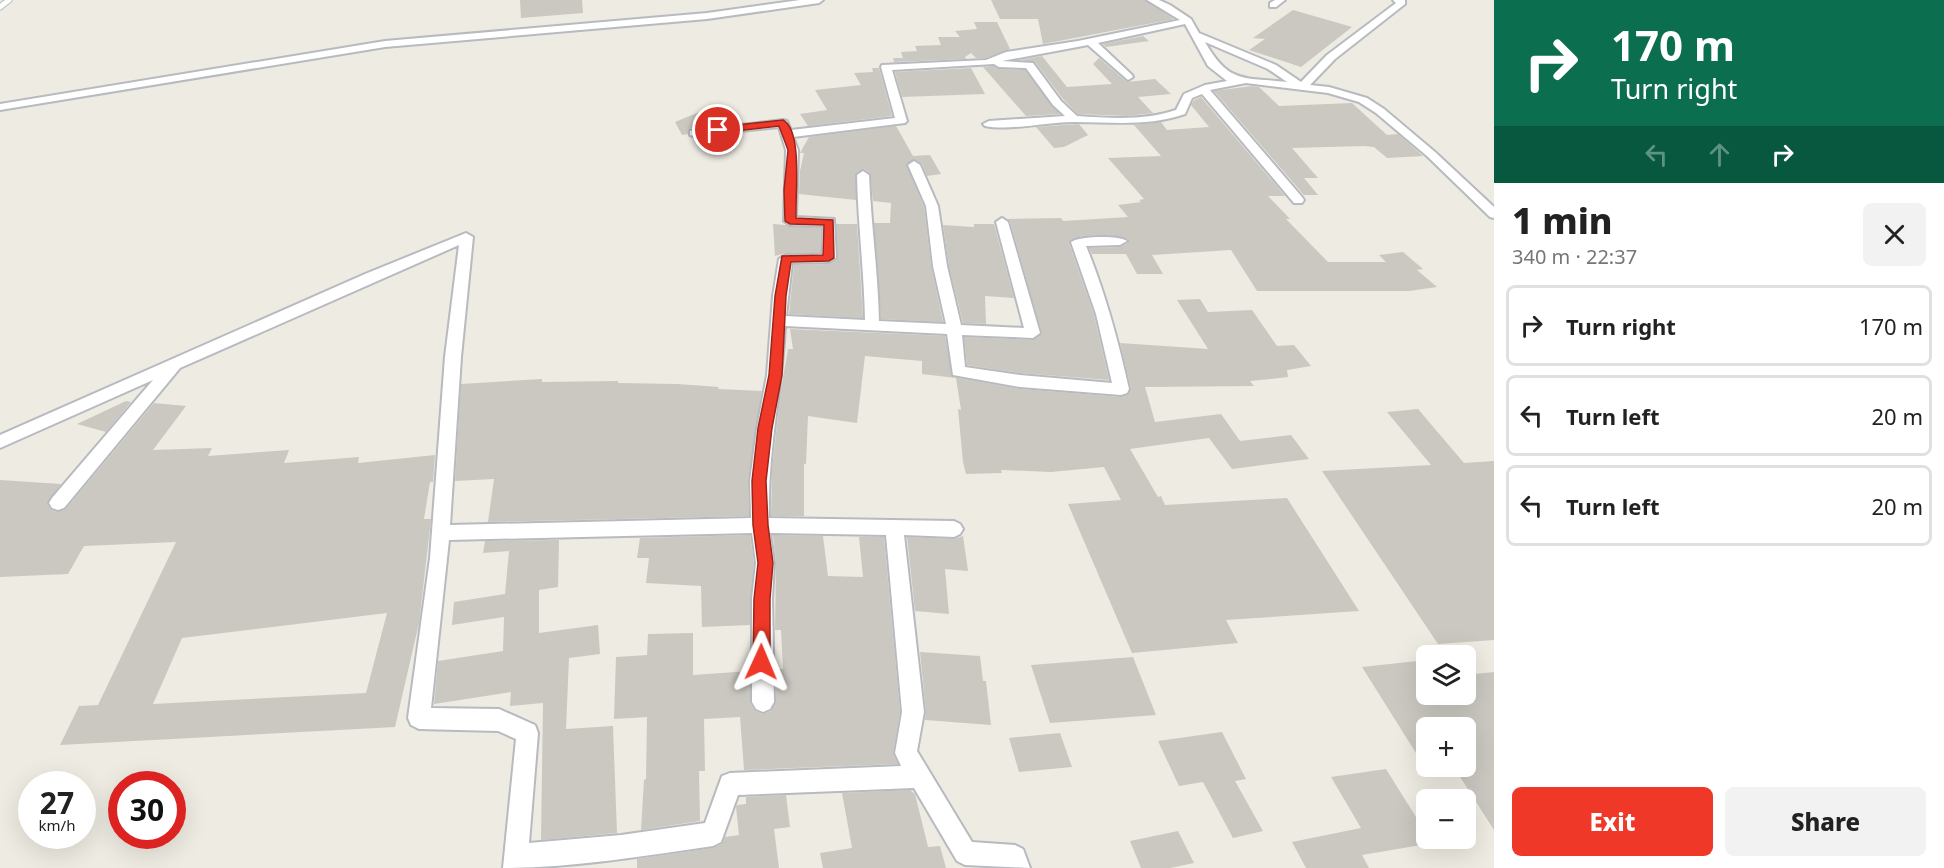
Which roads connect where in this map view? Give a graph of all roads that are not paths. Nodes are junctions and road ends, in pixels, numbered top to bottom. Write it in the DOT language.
graph roads {
  1 [pos="9,0"];
  2 [pos="819,0"];
  3 [pos="1151,0"];
  4 [pos="1397,0"];
  5 [pos="0,7"];
  6 [pos="1188,21"];
  7 [pos="1197,35"];
  8 [pos="1090,41"];
  9 [pos="996,60"];
  10 [pos="1128,77"];
  11 [pos="1243,81"];
  12 [pos="1302,87"];
  13 [pos="1203,89"];
  14 [pos="0,107"];
  15 [pos="1074,119"];
  16 [pos="989,124"];
  17 [pos="694,133"];
  18 [pos="787,134"];
  19 [pos="914,165"];
  20 [pos="862,175"];
  21 [pos="1298,200"];
  22 [pos="1494,214"];
  23 [pos="1002,222"];
  24 [pos="1120,241"];
  25 [pos="780,321"];
  26 [pos="872,325"];
  27 [pos="954,328"];
  28 [pos="177,363"];
  29 [pos="0,442"];
  30 [pos="58,503"];
  31 [pos="760,525"];
  32 [pos="894,528"];
  33 [pos="954,529"];
  34 [pos="441,533"];
  35 [pos="763,702"];
  36 [pos="918,777"];
  37 [pos="515,862"];
  38 [pos="1018,868"];
  1 -- 5 [label="lane"];
  2 -- 14 [label="street"];
  3 -- 6 [label="street"];
  4 -- 12 [label="street"];
  6 -- 7 [label="street"];
  6 -- 8 [label="street"];
  7 -- 11 [label="street"];
  7 -- 12 [label="street"];
  8 -- 9 [label="street"];
  8 -- 10 [label="street"];
  9 -- 15 [label="street"];
  9 -- 18 [label="street"];
  11 -- 12 [label="street"];
  11 -- 13 [label="street"];
  12 -- 22 [label="street"];
  13 -- 15 [label="street"];
  13 -- 21 [label="street"];
  15 -- 16 [label="street"];
  17 -- 18 [label="street"];
  18 -- 25 [label="street"];
  19 -- 27 [label="street"];
  20 -- 26 [label="street"];
  23 -- 27 [label="street"];
  24 -- 27 [label="street"];
  25 -- 26 [label="street"];
  25 -- 31 [label="street"];
  26 -- 27 [label="street"];
  28 -- 29 [label="street"];
  28 -- 30 [label="street"];
  28 -- 34 [label="street"];
  31 -- 32 [label="street"];
  31 -- 34 [label="street"];
  31 -- 35 [label="street"];
  32 -- 33 [label="street"];
  32 -- 36 [label="street"];
  34 -- 37 [label="street"];
  36 -- 37 [label="street"];
  36 -- 38 [label="street"];
}
